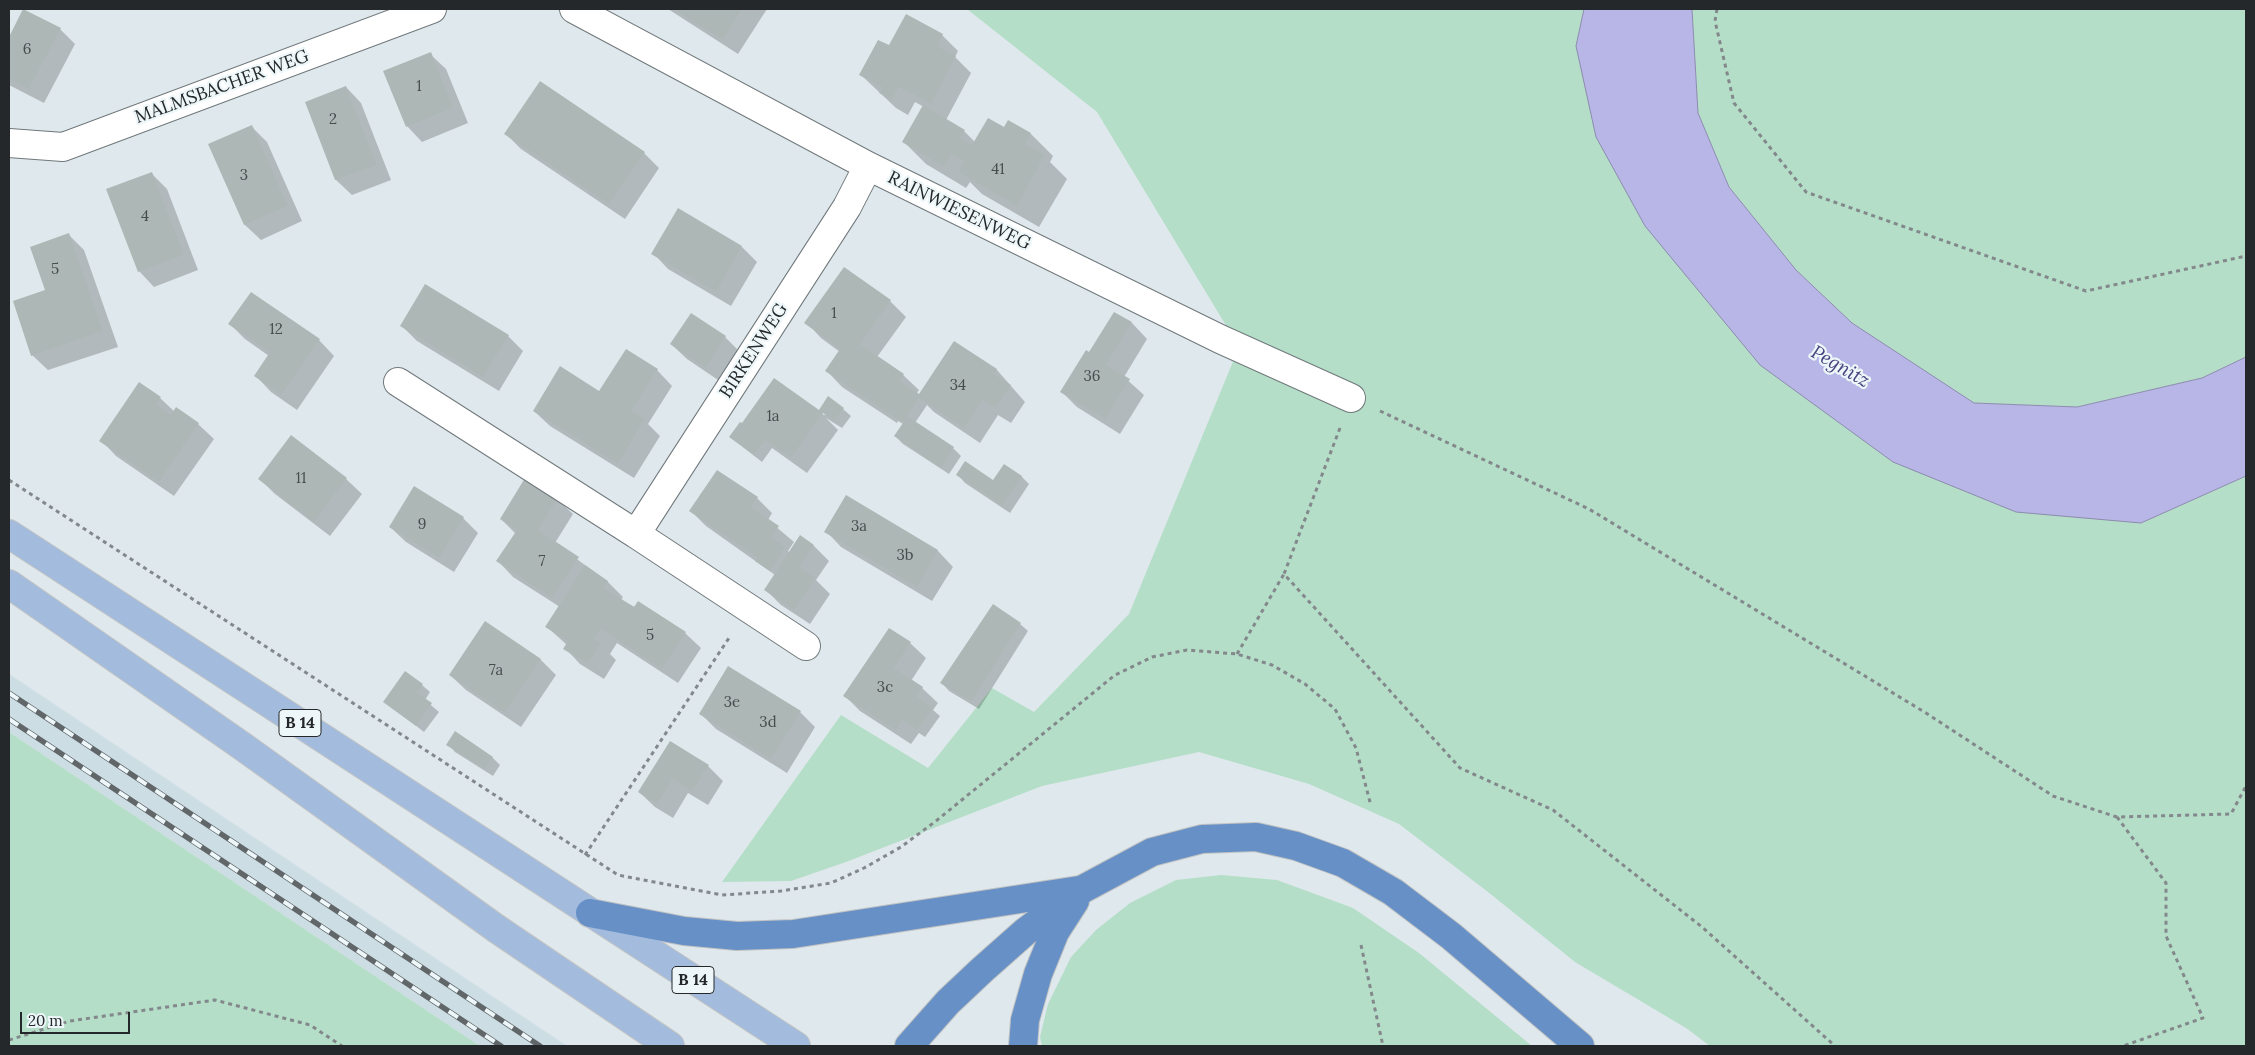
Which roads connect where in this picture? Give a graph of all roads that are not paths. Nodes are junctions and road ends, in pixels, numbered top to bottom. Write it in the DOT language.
graph roads {
  1 [pos="432,9"];
  2 [pos="574,9"];
  3 [pos="9,143"];
  4 [pos="868,166"];
  5 [pos="398,382"];
  6 [pos="1351,398"];
  7 [pos="9,534"];
  8 [pos="636,534"];
  9 [pos="9,584"];
  10 [pos="806,646"];
  11 [pos="1082,890"];
  12 [pos="590,913"];
  13 [pos="670,1046"];
  14 [pos="796,1046"];
  15 [pos="909,1046"];
  16 [pos="1022,1046"];
  17 [pos="1580,1046"];
  1 -- 3 [label="street, MALMSBACHER WEG"];
  2 -- 4 [label="street, RAINWIESENWEG"];
  4 -- 6 [label="street, RAINWIESENWEG"];
  4 -- 8 [label="street, BIRKENWEG"];
  5 -- 8 [label="street"];
  7 -- 12 [label="main road, B 14"];
  8 -- 10 [label="street"];
  9 -- 13 [label="main road"];
  11 -- 12 [label="highway"];
  11 -- 15 [label="highway"];
  11 -- 16 [label="highway"];
  11 -- 17 [label="highway"];
  12 -- 14 [label="main road, B 14"];
}
